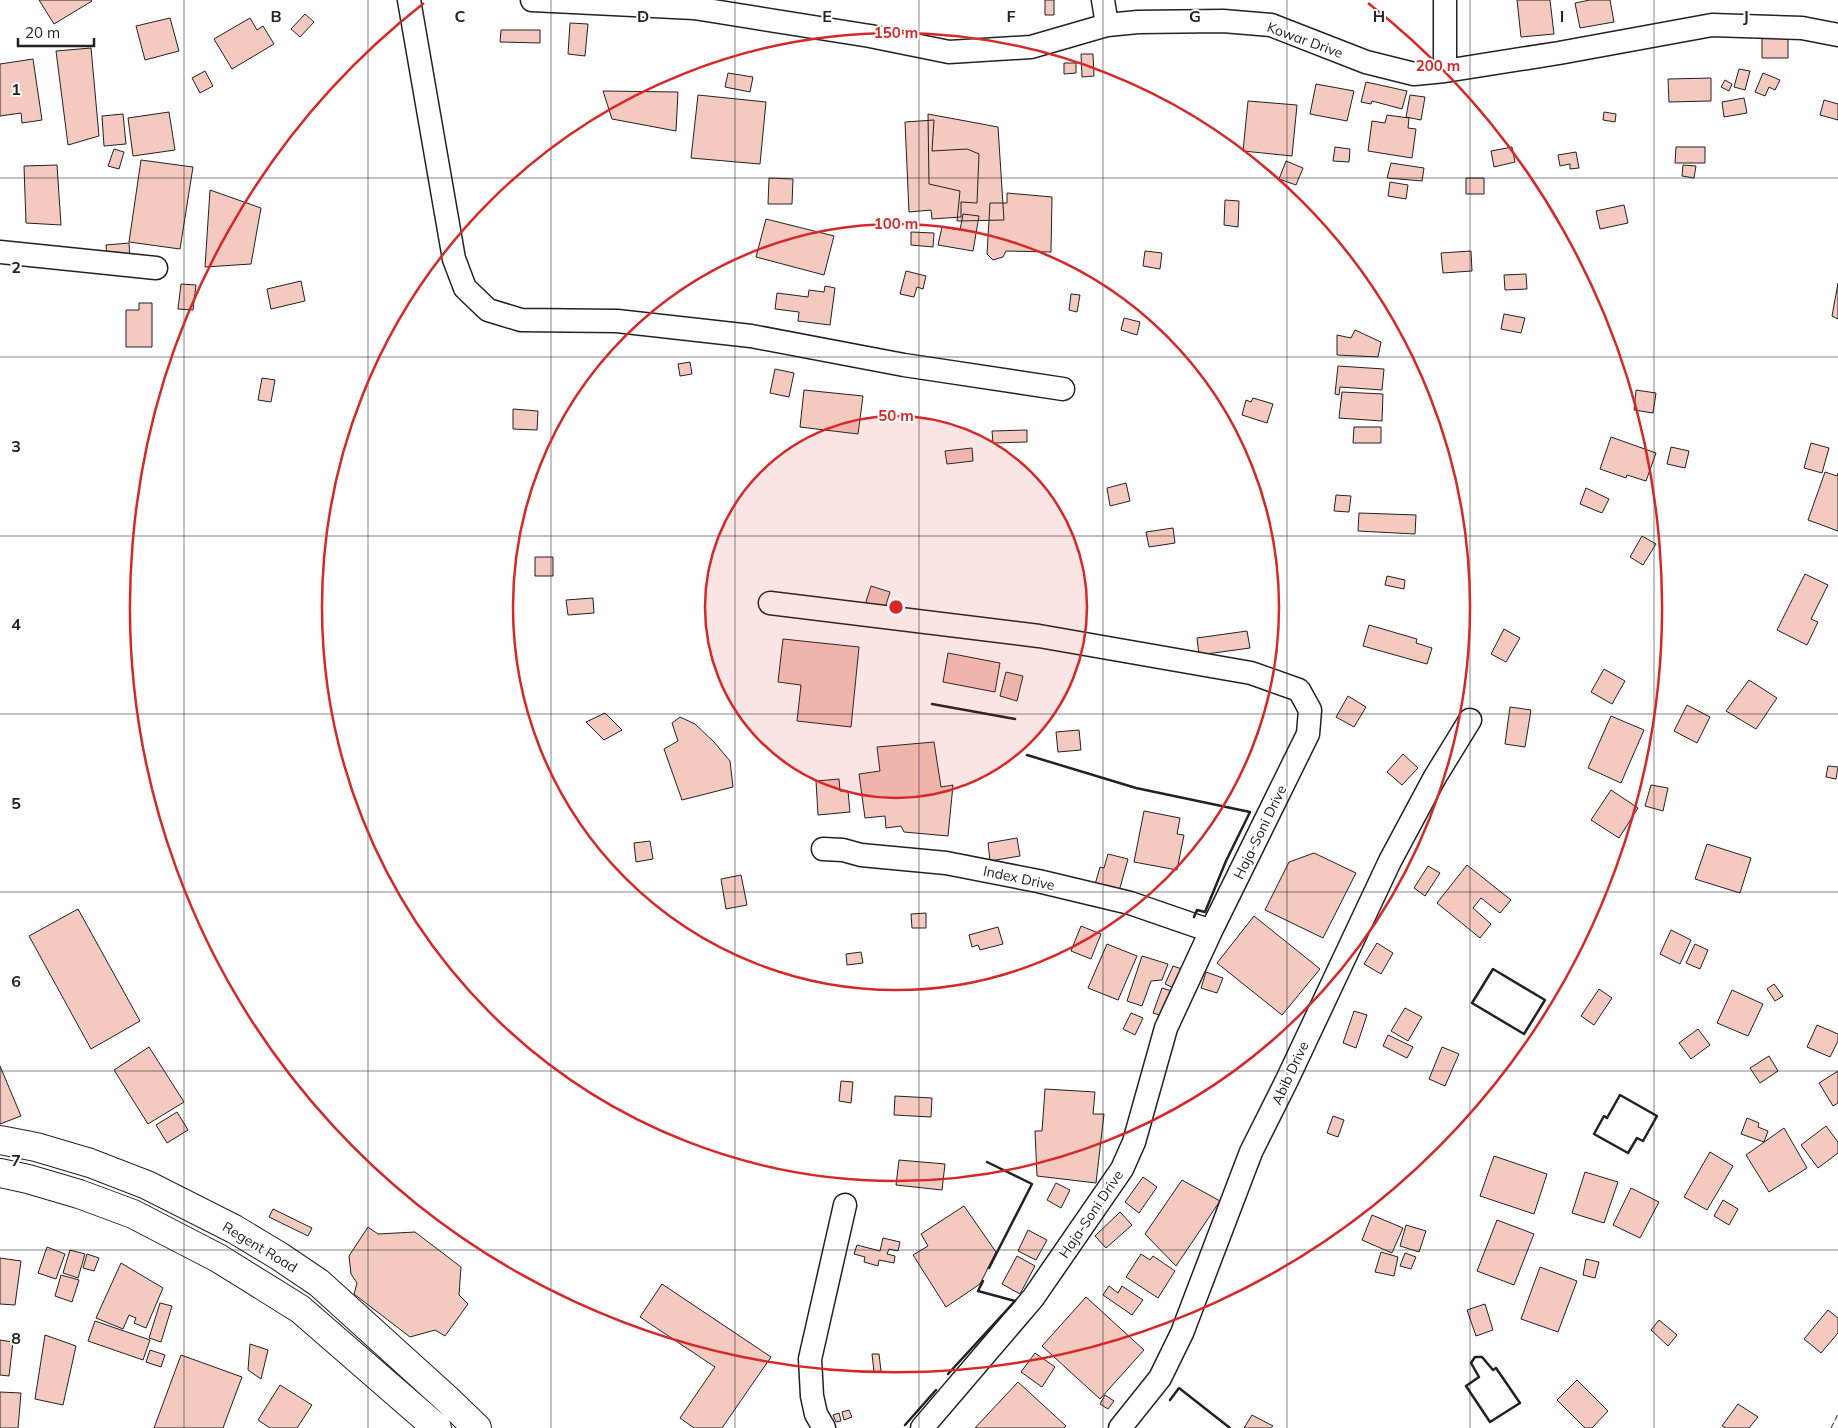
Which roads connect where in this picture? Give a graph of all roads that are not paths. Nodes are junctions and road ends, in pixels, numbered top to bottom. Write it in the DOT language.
graph roads {
  1 [pos="409,0"];
  2 [pos="541,0"];
  3 [pos="1103,0"];
  4 [pos="1445,0"];
  5 [pos="1107,25"];
  6 [pos="1838,35"];
  7 [pos="1445,71"];
  8 [pos="0,252"];
  9 [pos="156,268"];
  10 [pos="1063,389"];
  11 [pos="770,603"];
  12 [pos="1470,720"];
  13 [pos="823,849"];
  14 [pos="1211,932"];
  15 [pos="0,1140"];
  16 [pos="0,1173"];
  17 [pos="845,1205"];
  18 [pos="437,1428"];
  19 [pos="477,1428"];
  20 [pos="824,1428"];
  21 [pos="922,1428"];
  22 [pos="1120,1428"];
  1 -- 10 [label="street"];
  2 -- 5 [label="street, Kowar Drive"];
  3 -- 5 [label="street"];
  4 -- 7 [label="street"];
  5 -- 7 [label="street, Kowar Drive"];
  6 -- 7 [label="street, Kowar Drive"];
  8 -- 9 [label="street"];
  11 -- 14 [label="street, Haja-Soni Drive"];
  12 -- 22 [label="street, Abib Drive"];
  13 -- 14 [label="street, Index Drive"];
  14 -- 21 [label="street, Haja-Soni Drive"];
  15 -- 19 [label="main road, Regent Road"];
  16 -- 18 [label="main road"];
  17 -- 20 [label="street"];
}
